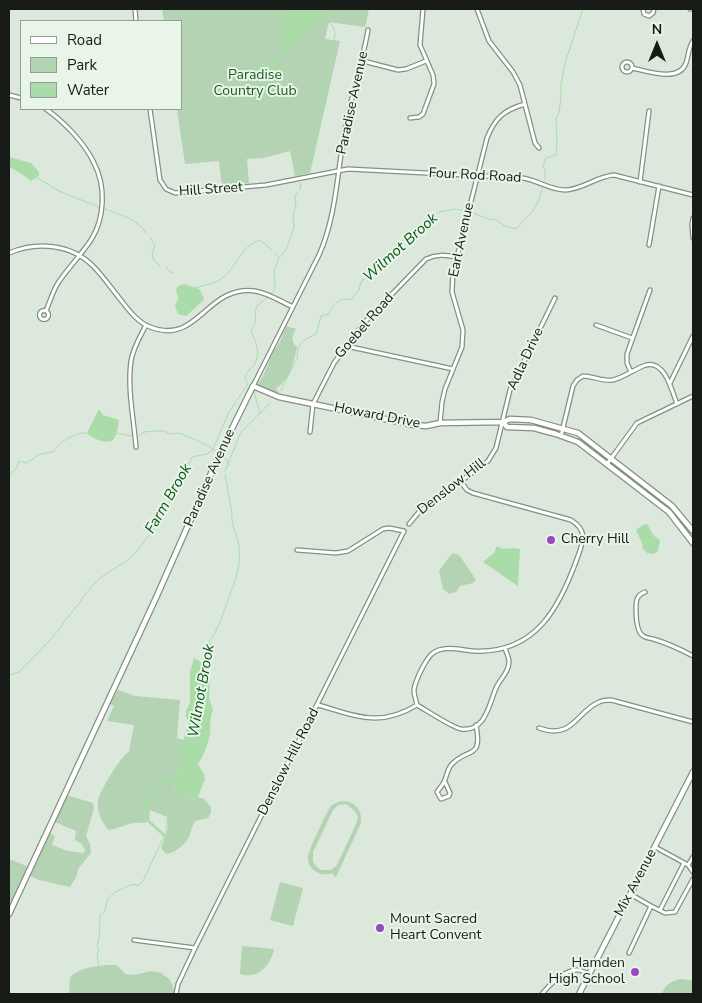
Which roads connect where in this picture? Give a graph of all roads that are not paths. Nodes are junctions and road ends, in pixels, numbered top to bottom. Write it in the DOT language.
graph roads {
  1 [pos="424,9"];
  2 [pos="477,9"];
  3 [pos="643,9"];
  4 [pos="654,9"];
  5 [pos="368,30"];
  6 [pos="693,41"];
  7 [pos="363,61"];
  8 [pos="426,61"];
  9 [pos="632,68"];
  10 [pos="524,104"];
  11 [pos="47,110"];
  12 [pos="150,110"];
  13 [pos="649,111"];
  14 [pos="410,118"];
  15 [pos="539,148"];
  16 [pos="339,170"];
  17 [pos="478,175"];
  18 [pos="640,182"];
  19 [pos="659,186"];
  20 [pos="693,195"];
  21 [pos="693,218"];
  22 [pos="693,238"];
  23 [pos="649,246"];
  24 [pos="9,252"];
  25 [pos="79,256"];
  26 [pos="456,257"];
  27 [pos="650,290"];
  28 [pos="556,298"];
  29 [pos="293,307"];
  30 [pos="46,311"];
  31 [pos="146,325"];
  32 [pos="596,325"];
  33 [pos="693,336"];
  34 [pos="632,338"];
  35 [pos="346,346"];
  36 [pos="453,369"];
  37 [pos="631,372"];
  38 [pos="670,383"];
  39 [pos="253,386"];
  40 [pos="693,396"];
  41 [pos="313,404"];
  42 [pos="677,404"];
  43 [pos="503,422"];
  44 [pos="440,423"];
  45 [pos="562,429"];
  46 [pos="310,432"];
  47 [pos="561,436"];
  48 [pos="136,447"];
  49 [pos="611,458"];
  50 [pos="607,464"];
  51 [pos="461,482"];
  52 [pos="680,514"];
  53 [pos="674,518"];
  54 [pos="409,524"];
  55 [pos="693,531"];
  56 [pos="693,540"];
  57 [pos="296,550"];
  58 [pos="645,592"];
  59 [pos="505,648"];
  60 [pos="693,656"];
  61 [pos="318,705"];
  62 [pos="417,705"];
  63 [pos="693,722"];
  64 [pos="476,725"];
  65 [pos="540,728"];
  66 [pos="693,772"];
  67 [pos="445,782"];
  68 [pos="655,847"];
  69 [pos="693,857"];
  70 [pos="684,863"];
  71 [pos="688,865"];
  72 [pos="693,872"];
  73 [pos="693,880"];
  74 [pos="630,894"];
  75 [pos="652,906"];
  76 [pos="660,910"];
  77 [pos="9,914"];
  78 [pos="134,940"];
  79 [pos="195,948"];
  80 [pos="629,954"];
  81 [pos="590,974"];
  82 [pos="176,994"];
  83 [pos="542,994"];
  84 [pos="579,994"];
  1 -- 8 [label="street"];
  2 -- 10 [label="street"];
  3 -- 4 [label="street"];
  5 -- 7 [label="street, Paradise Avenue"];
  6 -- 9 [label="street"];
  7 -- 8 [label="street"];
  7 -- 16 [label="street, Paradise Avenue"];
  8 -- 14 [label="street"];
  10 -- 15 [label="street"];
  10 -- 17 [label="street, Earl Avenue"];
  11 -- 25 [label="street"];
  12 -- 16 [label="street, Hill Street"];
  13 -- 18 [label="street"];
  16 -- 17 [label="street, Four Rod Road"];
  16 -- 29 [label="street, Paradise Avenue"];
  17 -- 18 [label="street, Four Rod Road"];
  17 -- 26 [label="street, Earl Avenue"];
  18 -- 19 [label="street, Four Rod Road"];
  19 -- 20 [label="street, Four Rod Road"];
  19 -- 23 [label="street"];
  21 -- 22 [label="street"];
  24 -- 25 [label="street"];
  25 -- 30 [label="street"];
  25 -- 31 [label="street"];
  26 -- 35 [label="street, Goebel Road"];
  26 -- 36 [label="street, Earl Avenue"];
  27 -- 34 [label="street"];
  28 -- 43 [label="street, Adla Drive"];
  29 -- 31 [label="street"];
  29 -- 39 [label="street, Paradise Avenue"];
  31 -- 48 [label="street"];
  32 -- 34 [label="street"];
  33 -- 38 [label="street"];
  34 -- 37 [label="street"];
  35 -- 36 [label="street"];
  35 -- 41 [label="street, Goebel Road"];
  36 -- 44 [label="street, Earl Avenue"];
  37 -- 38 [label="street"];
  37 -- 45 [label="street"];
  38 -- 42 [label="street"];
  39 -- 41 [label="street, Howard Drive"];
  39 -- 77 [label="street, Paradise Avenue"];
  40 -- 42 [label="street"];
  41 -- 44 [label="street, Howard Drive"];
  41 -- 46 [label="street, Goebel Road"];
  42 -- 49 [label="street"];
  43 -- 44 [label="street, Howard Drive"];
  43 -- 45 [label="street, Howard Drive"];
  43 -- 47 [label="street, Howard Drive"];
  43 -- 51 [label="street, Denslow Hill"];
  45 -- 47 [label="street"];
  45 -- 49 [label="street, Howard Drive"];
  47 -- 50 [label="street, Howard Drive"];
  49 -- 50 [label="street"];
  49 -- 52 [label="street, Howard Drive"];
  50 -- 53 [label="street, Howard Drive"];
  51 -- 54 [label="street, Denslow Hill"];
  51 -- 59 [label="street"];
  52 -- 53 [label="street"];
  52 -- 55 [label="street, Howard Drive"];
  53 -- 56 [label="street, Howard Drive"];
  57 -- 61 [label="street, Denslow Hill Road"];
  58 -- 60 [label="street"];
  59 -- 62 [label="street"];
  59 -- 64 [label="street"];
  61 -- 62 [label="street"];
  61 -- 79 [label="street, Denslow Hill Road"];
  62 -- 64 [label="street"];
  63 -- 65 [label="street"];
  64 -- 67 [label="street"];
  66 -- 68 [label="street, Mix Avenue"];
  67 -- 67 [label="street"];
  68 -- 70 [label="street"];
  68 -- 74 [label="street, Mix Avenue"];
  69 -- 71 [label="street"];
  70 -- 71 [label="street"];
  70 -- 76 [label="street"];
  71 -- 72 [label="street"];
  73 -- 76 [label="street"];
  74 -- 75 [label="street"];
  74 -- 81 [label="street, Mix Avenue"];
  75 -- 76 [label="street"];
  75 -- 80 [label="street"];
  78 -- 79 [label="street"];
  79 -- 82 [label="street, Denslow Hill Road"];
  81 -- 83 [label="street"];
  81 -- 84 [label="street, Mix Avenue"];
}
